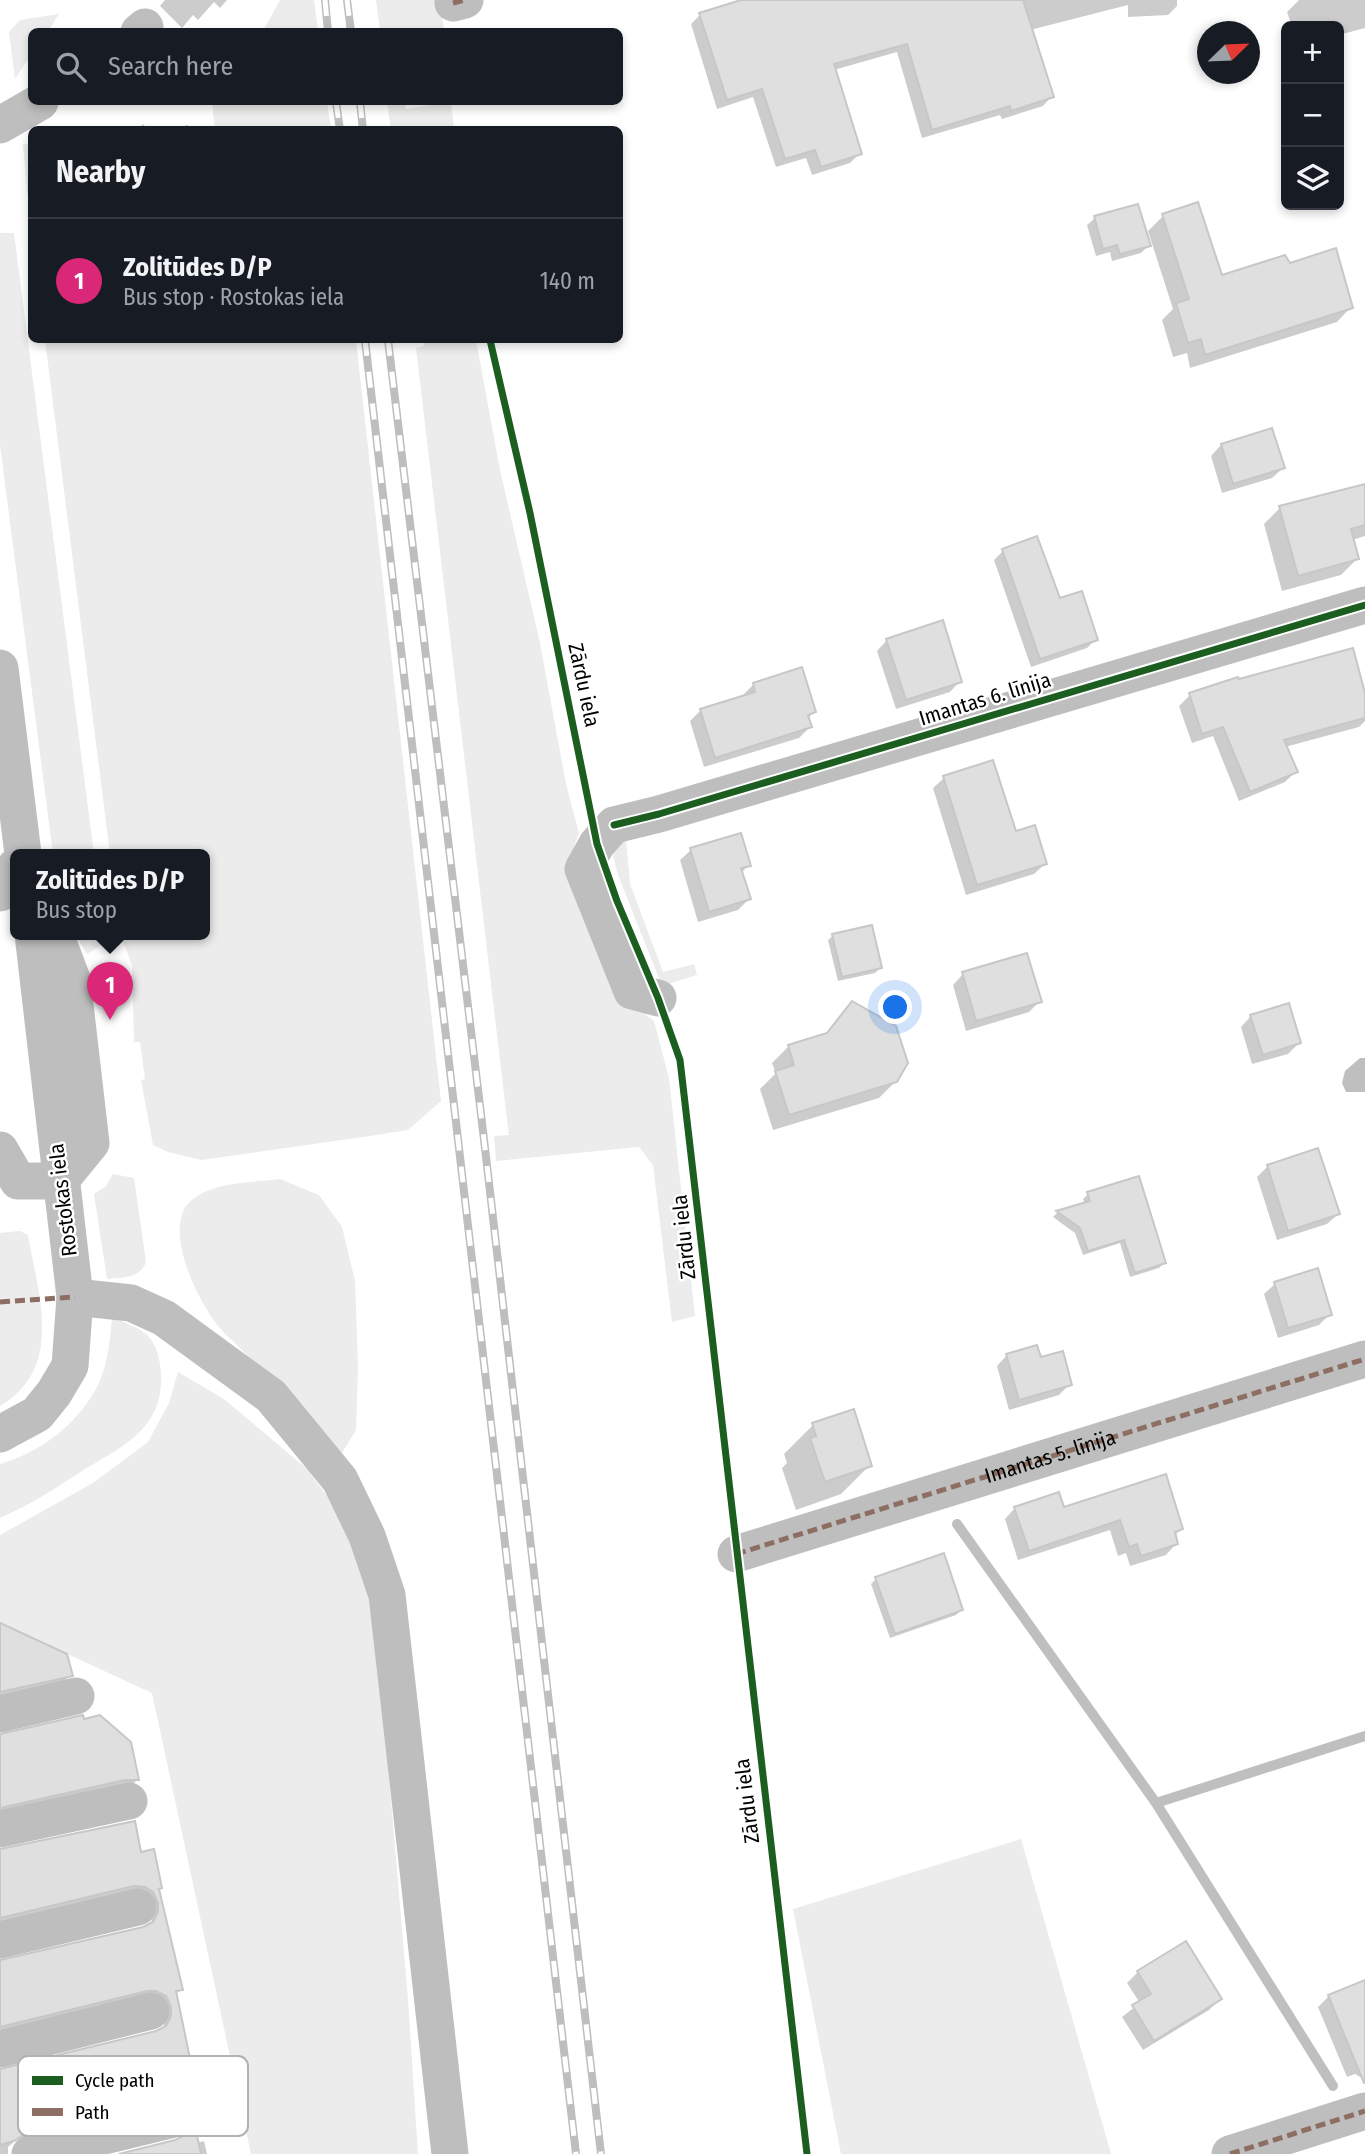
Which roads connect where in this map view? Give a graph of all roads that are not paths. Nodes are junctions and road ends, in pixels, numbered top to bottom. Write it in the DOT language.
graph roads {
  1 [pos="35,105"];
  2 [pos="0,125"];
  3 [pos="1365,605"];
  4 [pos="0,668"];
  5 [pos="22,849"];
  6 [pos="10,877"];
  7 [pos="0,893"];
  8 [pos="34,940"];
  9 [pos="57,940"];
  10 [pos="658,998"];
  11 [pos="0,1150"];
  12 [pos="60,1181"];
  13 [pos="75,1297"];
  14 [pos="1365,1359"];
  15 [pos="0,1434"];
  16 [pos="736,1554"];
  17 [pos="76,1696"];
  18 [pos="0,1714"];
  19 [pos="129,1801"];
  20 [pos="0,1829"];
  21 [pos="138,1907"];
  22 [pos="0,1940"];
  23 [pos="151,2011"];
  24 [pos="0,2049"];
  25 [pos="1365,2111"];
  26 [pos="104,2136"];
  27 [pos="30,2154"];
  28 [pos="450,2154"];
  29 [pos="1230,2154"];
  1 -- 2 [label="street"];
  3 -- 10 [label="street, Imantas 6. līnija"];
  4 -- 5 [label="street"];
  6 -- 7 [label="street"];
  8 -- 12 [label="street, Rostokas iela"];
  9 -- 12 [label="street"];
  11 -- 12 [label="street"];
  12 -- 13 [label="street, Rostokas iela"];
  13 -- 15 [label="street, Rostokas iela"];
  13 -- 28 [label="street"];
  14 -- 16 [label="street, Imantas 5. līnija"];
  17 -- 18 [label="street"];
  19 -- 20 [label="street"];
  21 -- 22 [label="street"];
  23 -- 24 [label="street"];
  25 -- 29 [label="street"];
  26 -- 27 [label="street"];
}
